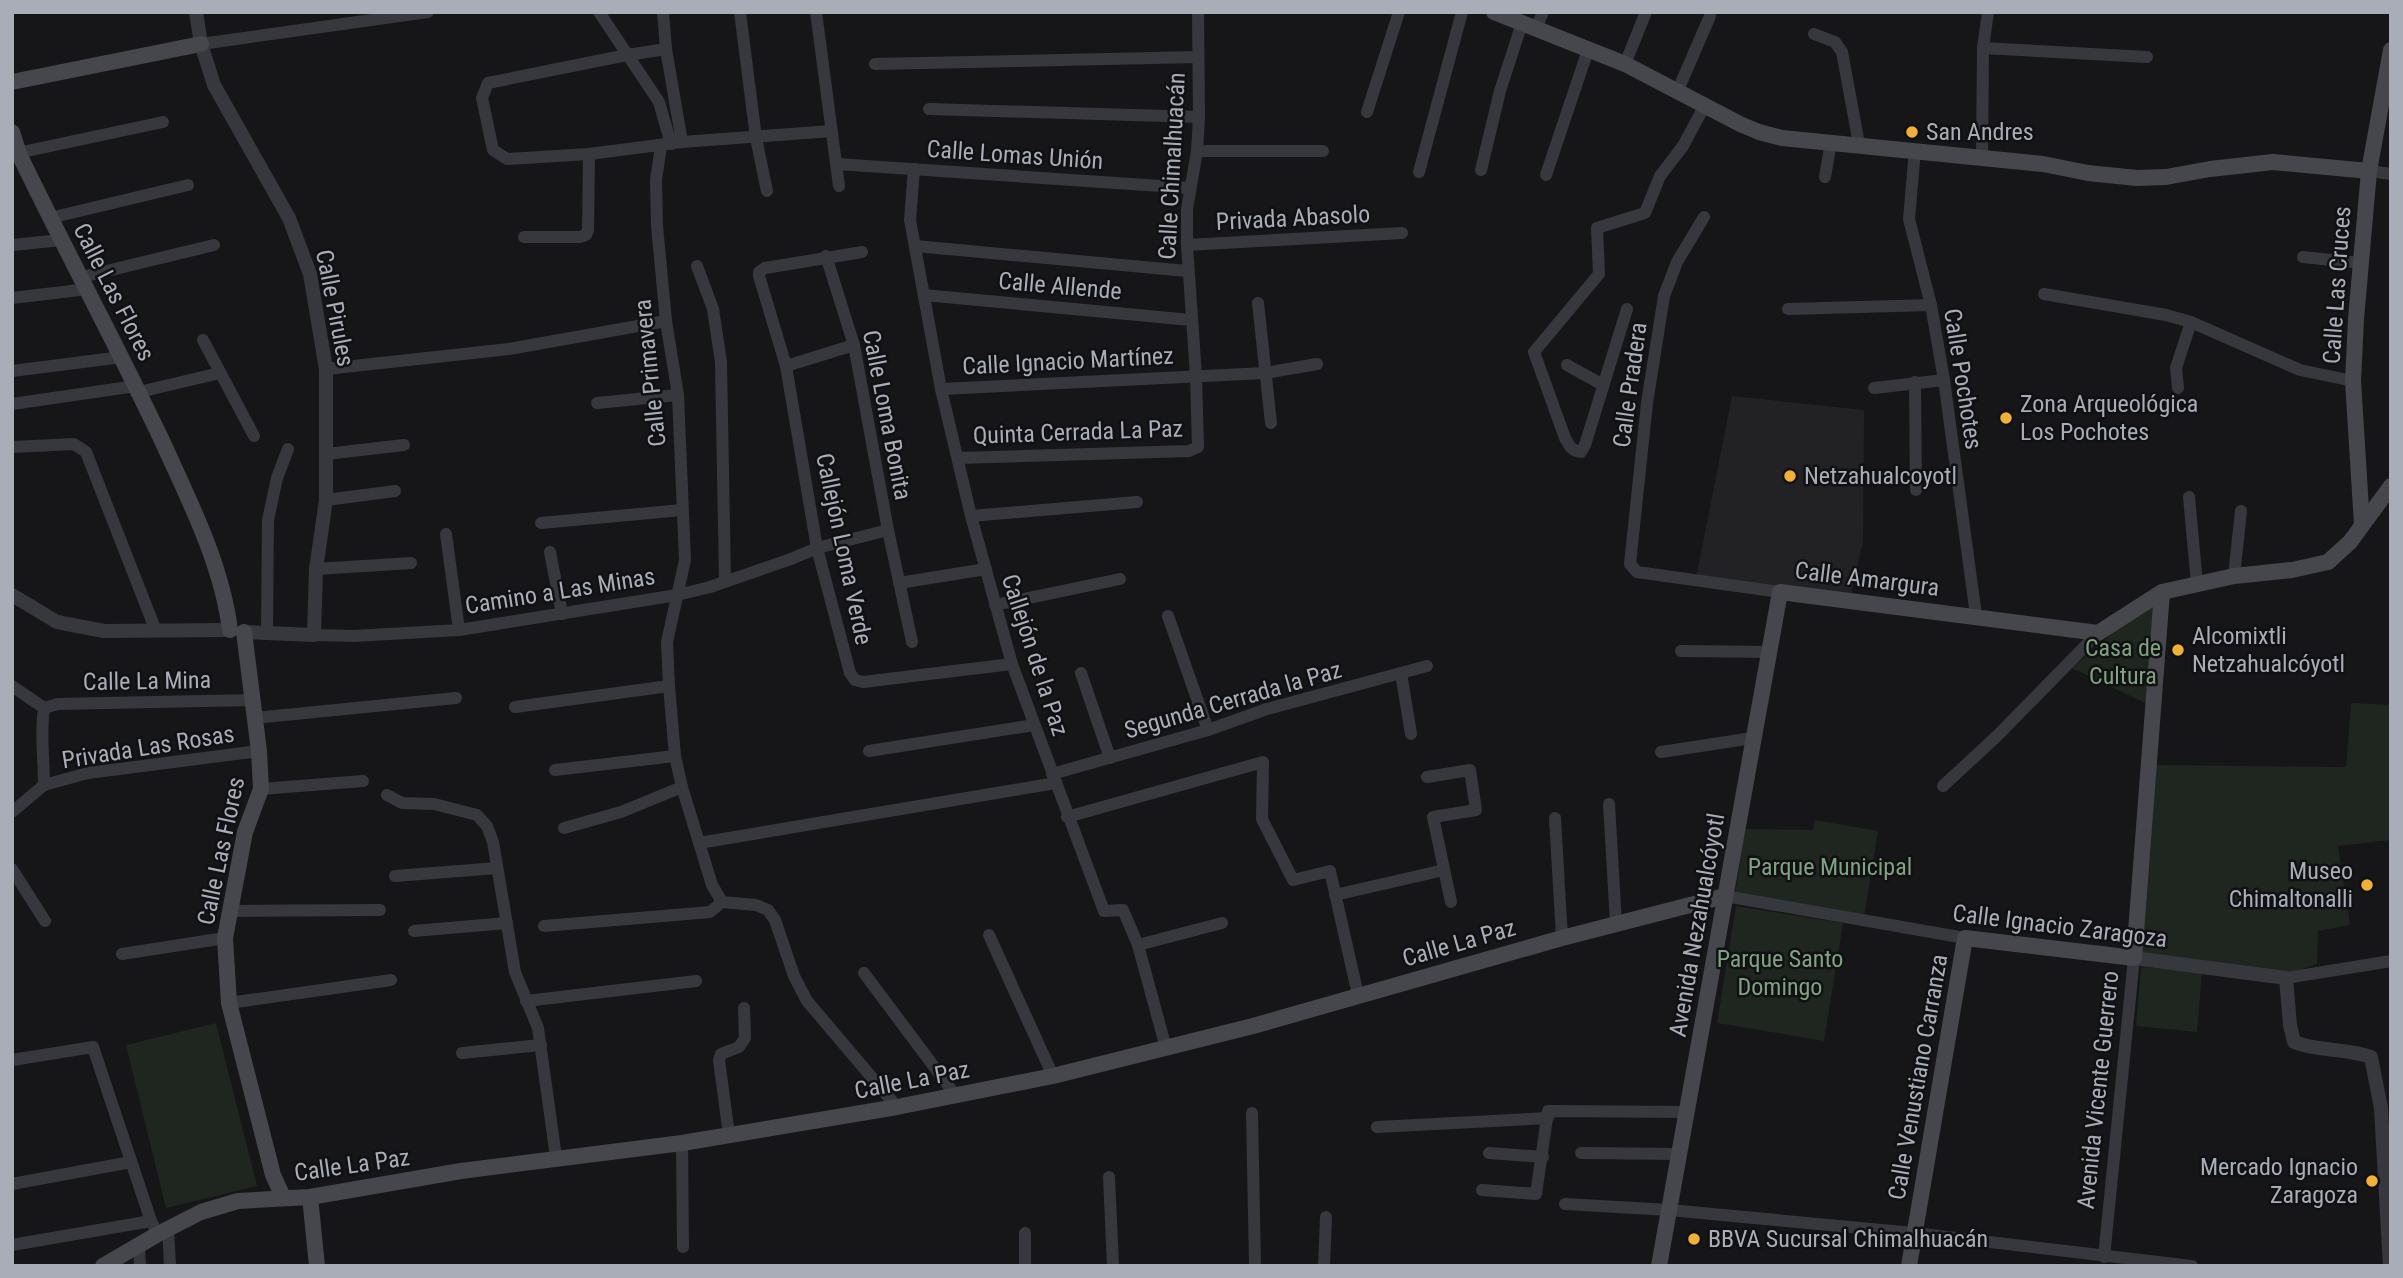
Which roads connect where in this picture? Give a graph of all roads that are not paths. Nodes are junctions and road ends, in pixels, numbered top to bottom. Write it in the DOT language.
graph roads {
  1 [pos="196,12"];
  2 [pos="428,12"];
  3 [pos="599,12"];
  4 [pos="663,12"];
  5 [pos="740,12"];
  6 [pos="816,12"];
  7 [pos="1198,12"];
  8 [pos="1399,12"];
  9 [pos="1462,12"];
  10 [pos="1494,12"];
  11 [pos="1543,12"];
  12 [pos="1646,12"];
  13 [pos="1988,12"];
  14 [pos="1710,16"];
  15 [pos="1529,26"];
  16 [pos="1814,34"];
  17 [pos="201,44"];
  18 [pos="1983,48"];
  19 [pos="666,49"];
  20 [pos="1588,50"];
  21 [pos="2391,50"];
  22 [pos="627,55"];
  23 [pos="1198,57"];
  24 [pos="2147,57"];
  25 [pos="875,64"];
  26 [pos="1625,64"];
  27 [pos="12,82"];
  28 [pos="1678,90"];
  29 [pos="1705,104"];
  30 [pos="929,109"];
  31 [pos="1367,112"];
  32 [pos="1199,117"];
  33 [pos="163,122"];
  34 [pos="832,131"];
  35 [pos="12,132"];
  36 [pos="756,138"];
  37 [pos="1831,142"];
  38 [pos="672,144"];
  39 [pos="1859,144"];
  40 [pos="1914,150"];
  41 [pos="1197,151"];
  42 [pos="1323,151"];
  43 [pos="16,154"];
  44 [pos="589,154"];
  45 [pos="1982,158"];
  46 [pos="837,164"];
  47 [pos="914,169"];
  48 [pos="1480,170"];
  49 [pos="2369,171"];
  50 [pos="1419,172"];
  51 [pos="2391,174"];
  52 [pos="1546,175"];
  53 [pos="1825,177"];
  54 [pos="188,185"];
  55 [pos="839,186"];
  56 [pos="1190,188"];
  57 [pos="767,191"];
  58 [pos="1704,217"];
  59 [pos="50,218"];
  60 [pos="1402,233"];
  61 [pos="524,237"];
  62 [pos="62,240"];
  63 [pos="12,245"];
  64 [pos="1186,245"];
  65 [pos="214,246"];
  66 [pos="915,246"];
  67 [pos="862,252"];
  68 [pos="826,256"];
  69 [pos="2303,257"];
  70 [pos="2361,263"];
  71 [pos="697,266"];
  72 [pos="1187,271"];
  73 [pos="85,283"];
  74 [pos="2044,294"];
  75 [pos="924,295"];
  76 [pos="12,298"];
  77 [pos="1258,303"];
  78 [pos="1931,305"];
  79 [pos="1627,309"];
  80 [pos="1788,309"];
  81 [pos="1191,320"];
  82 [pos="666,321"];
  83 [pos="2191,322"];
  84 [pos="202,340"];
  85 [pos="853,345"];
  86 [pos="122,356"];
  87 [pos="1317,364"];
  88 [pos="1567,365"];
  89 [pos="786,366"];
  90 [pos="326,369"];
  91 [pos="12,371"];
  92 [pos="220,373"];
  93 [pos="1265,373"];
  94 [pos="1196,376"];
  95 [pos="1944,380"];
  96 [pos="2353,381"];
  97 [pos="1915,382"];
  98 [pos="1603,385"];
  99 [pos="941,388"];
  100 [pos="1874,388"];
  101 [pos="2178,388"];
  102 [pos="138,389"];
  103 [pos="678,395"];
  104 [pos="597,403"];
  105 [pos="12,404"];
  106 [pos="1271,424"];
  107 [pos="254,436"];
  108 [pos="404,445"];
  109 [pos="12,447"];
  110 [pos="1198,447"];
  111 [pos="288,449"];
  112 [pos="326,453"];
  113 [pos="958,458"];
  114 [pos="2391,486"];
  115 [pos="1916,490"];
  116 [pos="395,491"];
  117 [pos="2189,497"];
  118 [pos="326,500"];
  119 [pos="1137,502"];
  120 [pos="681,510"];
  121 [pos="2241,511"];
  122 [pos="971,516"];
  123 [pos="541,523"];
  124 [pos="2362,525"];
  125 [pos="888,530"];
  126 [pos="446,534"];
  127 [pos="817,548"];
  128 [pos="550,552"];
  129 [pos="411,563"];
  130 [pos="1632,568"];
  131 [pos="316,569"];
  132 [pos="986,569"];
  133 [pos="2234,576"];
  134 [pos="1120,579"];
  135 [pos="725,581"];
  136 [pos="899,583"];
  137 [pos="2197,584"];
  138 [pos="1780,592"];
  139 [pos="2162,592"];
  140 [pos="12,595"];
  141 [pos="677,595"];
  142 [pos="995,605"];
  143 [pos="562,614"];
  144 [pos="1976,615"];
  145 [pos="1168,616"];
  146 [pos="459,630"];
  147 [pos="156,631"];
  148 [pos="237,631"];
  149 [pos="267,633"];
  150 [pos="2098,633"];
  151 [pos="314,635"];
  152 [pos="912,642"];
  153 [pos="1681,652"];
  154 [pos="1769,652"];
  155 [pos="1012,664"];
  156 [pos="1427,666"];
  157 [pos="1081,673"];
  158 [pos="1401,673"];
  159 [pos="12,686"];
  160 [pos="668,686"];
  161 [pos="456,698"];
  162 [pos="252,700"];
  163 [pos="515,707"];
  164 [pos="44,708"];
  165 [pos="254,719"];
  166 [pos="1034,725"];
  167 [pos="1208,730"];
  168 [pos="1411,734"];
  169 [pos="1753,738"];
  170 [pos="259,751"];
  171 [pos="869,751"];
  172 [pos="1661,752"];
  173 [pos="675,756"];
  174 [pos="1110,758"];
  175 [pos="555,770"];
  176 [pos="1427,777"];
  177 [pos="1054,779"];
  178 [pos="363,781"];
  179 [pos="44,785"];
  180 [pos="1943,786"];
  181 [pos="682,787"];
  182 [pos="261,789"];
  183 [pos="387,795"];
  184 [pos="1609,804"];
  185 [pos="12,812"];
  186 [pos="1068,817"];
  187 [pos="1555,818"];
  188 [pos="564,828"];
  189 [pos="699,843"];
  190 [pos="497,868"];
  191 [pos="12,869"];
  192 [pos="1444,870"];
  193 [pos="395,876"];
  194 [pos="1335,895"];
  195 [pos="1725,896"];
  196 [pos="722,902"];
  197 [pos="1451,902"];
  198 [pos="230,911"];
  199 [pos="380,911"];
  200 [pos="45,921"];
  201 [pos="507,923"];
  202 [pos="1222,923"];
  203 [pos="1616,925"];
  204 [pos="544,926"];
  205 [pos="414,932"];
  206 [pos="989,935"];
  207 [pos="225,938"];
  208 [pos="1562,938"];
  209 [pos="1965,938"];
  210 [pos="1138,946"];
  211 [pos="122,954"];
  212 [pos="2134,958"];
  213 [pos="2391,961"];
  214 [pos="864,973"];
  215 [pos="2286,978"];
  216 [pos="390,980"];
  217 [pos="696,981"];
  218 [pos="1358,995"];
  219 [pos="526,1001"];
  220 [pos="229,1003"];
  221 [pos="744,1008"];
  222 [pos="541,1045"];
  223 [pos="1166,1048"];
  224 [pos="463,1053"];
  225 [pos="12,1060"];
  226 [pos="1053,1076"];
  227 [pos="956,1096"];
  228 [pos="897,1107"];
  229 [pos="2386,1108"];
  230 [pos="1686,1112"];
  231 [pos="1252,1113"];
  232 [pos="1548,1118"];
  233 [pos="1377,1126"];
  234 [pos="729,1135"];
  235 [pos="682,1143"];
  236 [pos="1489,1153"];
  237 [pos="1581,1153"];
  238 [pos="1680,1154"];
  239 [pos="556,1157"];
  240 [pos="1543,1157"];
  241 [pos="131,1162"];
  242 [pos="1109,1177"];
  243 [pos="12,1184"];
  244 [pos="1482,1190"];
  245 [pos="283,1197"];
  246 [pos="310,1197"];
  247 [pos="1565,1204"];
  248 [pos="1670,1210"];
  249 [pos="1326,1217"];
  250 [pos="159,1228"];
  251 [pos="1025,1233"];
  252 [pos="1914,1233"];
  253 [pos="12,1245"];
  254 [pos="139,1245"];
  255 [pos="682,1247"];
  256 [pos="2104,1257"];
  257 [pos="2146,1264"];
  258 [pos="103,1266"];
  259 [pos="140,1266"];
  260 [pos="170,1266"];
  261 [pos="317,1266"];
  262 [pos="1025,1266"];
  263 [pos="1112,1266"];
  264 [pos="1255,1266"];
  265 [pos="1324,1266"];
  266 [pos="1659,1266"];
  267 [pos="1909,1266"];
  268 [pos="2192,1266"];
  269 [pos="2390,1266"];
  1 -- 17 [label="street, Calle Pirules"];
  2 -- 17 [label="street"];
  3 -- 22 [label="street"];
  4 -- 19 [label="street"];
  5 -- 36 [label="street"];
  6 -- 34 [label="street"];
  7 -- 23 [label="street, Calle Chimalhuacán"];
  8 -- 31 [label="street"];
  9 -- 50 [label="street"];
  10 -- 15 [label="main road"];
  11 -- 15 [label="street"];
  12 -- 26 [label="street"];
  13 -- 18 [label="street"];
  14 -- 28 [label="street"];
  15 -- 20 [label="main road"];
  15 -- 48 [label="street"];
  16 -- 39 [label="street"];
  17 -- 27 [label="main road"];
  17 -- 90 [label="street, Calle Pirules"];
  18 -- 24 [label="street"];
  18 -- 45 [label="street"];
  19 -- 22 [label="street"];
  19 -- 38 [label="street"];
  20 -- 26 [label="main road"];
  20 -- 52 [label="street"];
  21 -- 49 [label="main road, Calle Las Cruces"];
  22 -- 38 [label="street"];
  22 -- 44 [label="street"];
  23 -- 25 [label="street"];
  23 -- 32 [label="street, Calle Chimalhuacán"];
  26 -- 28 [label="main road"];
  28 -- 29 [label="main road"];
  29 -- 37 [label="main road"];
  29 -- 98 [label="street"];
  30 -- 32 [label="street"];
  32 -- 41 [label="street, Calle Chimalhuacán"];
  33 -- 43 [label="street"];
  34 -- 36 [label="street"];
  34 -- 46 [label="street"];
  35 -- 43 [label="main road, Calle Las Flores"];
  36 -- 38 [label="street"];
  36 -- 57 [label="street"];
  37 -- 39 [label="main road"];
  37 -- 53 [label="street"];
  38 -- 44 [label="street"];
  38 -- 82 [label="street, Calle Primavera"];
  39 -- 40 [label="main road"];
  40 -- 45 [label="main road"];
  40 -- 78 [label="street, Calle Pochotes"];
  41 -- 42 [label="street"];
  41 -- 56 [label="street, Calle Chimalhuacán"];
  43 -- 59 [label="main road, Calle Las Flores"];
  44 -- 61 [label="street"];
  45 -- 49 [label="main road"];
  46 -- 47 [label="street, Calle Lomas Unión"];
  46 -- 55 [label="street"];
  47 -- 56 [label="street, Calle Lomas Unión"];
  47 -- 66 [label="street, Callejón de la Paz"];
  49 -- 51 [label="street"];
  49 -- 70 [label="main road, Calle Las Cruces"];
  54 -- 59 [label="street"];
  56 -- 64 [label="street, Calle Chimalhuacán"];
  58 -- 130 [label="street, Calle Pradera"];
  59 -- 62 [label="main road, Calle Las Flores"];
  60 -- 64 [label="street, Privada Abasolo"];
  62 -- 63 [label="street"];
  62 -- 73 [label="main road, Calle Las Flores"];
  64 -- 72 [label="street, Calle Chimalhuacán"];
  65 -- 73 [label="street"];
  66 -- 72 [label="street"];
  66 -- 75 [label="street, Callejón de la Paz"];
  67 -- 68 [label="street"];
  68 -- 85 [label="street, Calle Loma Bonita"];
  68 -- 89 [label="street, Callejón Loma Verde"];
  69 -- 70 [label="street"];
  70 -- 96 [label="main road, Calle Las Cruces"];
  71 -- 135 [label="street"];
  72 -- 81 [label="street, Calle Chimalhuacán"];
  73 -- 76 [label="street"];
  73 -- 86 [label="main road, Calle Las Flores"];
  74 -- 83 [label="street"];
  75 -- 81 [label="street, Calle Allende"];
  75 -- 99 [label="street, Callejón de la Paz"];
  77 -- 93 [label="street"];
  78 -- 80 [label="street"];
  78 -- 95 [label="street, Calle Pochotes"];
  79 -- 98 [label="street"];
  81 -- 94 [label="street, Calle Chimalhuacán"];
  82 -- 90 [label="street"];
  82 -- 103 [label="street, Calle Primavera"];
  83 -- 96 [label="street"];
  83 -- 101 [label="street"];
  84 -- 92 [label="street"];
  85 -- 89 [label="street"];
  85 -- 125 [label="street, Calle Loma Bonita"];
  86 -- 91 [label="street"];
  86 -- 102 [label="main road, Calle Las Flores"];
  87 -- 93 [label="street, Calle Ignacio Martínez"];
  88 -- 98 [label="street"];
  89 -- 127 [label="street, Callejón Loma Verde"];
  90 -- 112 [label="street, Calle Pirules"];
  92 -- 102 [label="street"];
  92 -- 107 [label="street"];
  93 -- 94 [label="street, Calle Ignacio Martínez"];
  93 -- 106 [label="street"];
  94 -- 99 [label="street, Calle Ignacio Martínez"];
  94 -- 110 [label="street, Calle Chimalhuacán"];
  95 -- 97 [label="street"];
  95 -- 144 [label="street, Calle Pochotes"];
  96 -- 124 [label="main road, Calle Las Cruces"];
  97 -- 100 [label="street"];
  97 -- 115 [label="street"];
  99 -- 113 [label="street, Callejón de la Paz"];
  102 -- 105 [label="street"];
  102 -- 148 [label="main road, Calle Las Flores"];
  103 -- 104 [label="street"];
  103 -- 120 [label="street, Calle Primavera"];
  108 -- 112 [label="street"];
  109 -- 147 [label="street"];
  110 -- 113 [label="street, Quinta Cerrada La Paz"];
  111 -- 149 [label="street"];
  112 -- 118 [label="street, Calle Pirules"];
  113 -- 122 [label="street, Callejón de la Paz"];
  114 -- 124 [label="main road"];
  116 -- 118 [label="street"];
  117 -- 137 [label="street"];
  118 -- 131 [label="street, Calle Pirules"];
  119 -- 122 [label="street"];
  120 -- 123 [label="street"];
  120 -- 141 [label="street, Calle Primavera"];
  121 -- 133 [label="street"];
  122 -- 132 [label="street, Callejón de la Paz"];
  124 -- 133 [label="main road"];
  125 -- 127 [label="street, Camino a Las Minas"];
  125 -- 136 [label="street, Calle Loma Bonita"];
  126 -- 146 [label="street"];
  127 -- 135 [label="street, Camino a Las Minas"];
  127 -- 155 [label="street, Callejón Loma Verde"];
  128 -- 143 [label="street"];
  129 -- 131 [label="street"];
  130 -- 138 [label="street, Calle Amargura"];
  131 -- 151 [label="street, Calle Pirules"];
  132 -- 136 [label="street"];
  132 -- 142 [label="street, Callejón de la Paz"];
  133 -- 137 [label="main road"];
  134 -- 142 [label="street"];
  135 -- 141 [label="street, Camino a Las Minas"];
  136 -- 152 [label="street, Calle Loma Bonita"];
  137 -- 139 [label="main road"];
  138 -- 144 [label="main road, Calle Amargura"];
  138 -- 154 [label="main road, Avenida Nezahualcóyotl"];
  139 -- 150 [label="main road"];
  139 -- 212 [label="main road, Avenida Vicente Guerrero"];
  140 -- 147 [label="street, Camino a Las Minas"];
  141 -- 143 [label="street, Camino a Las Minas"];
  141 -- 160 [label="street, Calle Primavera"];
  142 -- 155 [label="street, Callejón de la Paz"];
  143 -- 146 [label="street, Camino a Las Minas"];
  144 -- 150 [label="main road, Calle Amargura"];
  145 -- 167 [label="street"];
  146 -- 151 [label="street, Camino a Las Minas"];
  147 -- 148 [label="street, Camino a Las Minas"];
  148 -- 149 [label="street, Camino a Las Minas"];
  148 -- 162 [label="main road, Calle Las Flores"];
  149 -- 151 [label="street, Camino a Las Minas"];
  150 -- 180 [label="street"];
  153 -- 154 [label="street"];
  154 -- 169 [label="main road, Avenida Nezahualcóyotl"];
  155 -- 166 [label="street, Callejón de la Paz"];
  156 -- 158 [label="street, Segunda Cerrada la Paz"];
  157 -- 174 [label="street"];
  158 -- 167 [label="street, Segunda Cerrada la Paz"];
  158 -- 168 [label="street"];
  159 -- 164 [label="street"];
  160 -- 163 [label="street"];
  160 -- 173 [label="street, Calle Primavera"];
  161 -- 165 [label="street"];
  162 -- 164 [label="street, Calle La Mina"];
  162 -- 165 [label="main road, Calle Las Flores"];
  164 -- 179 [label="street"];
  165 -- 170 [label="main road, Calle Las Flores"];
  166 -- 171 [label="street"];
  166 -- 177 [label="street, Callejón de la Paz"];
  167 -- 174 [label="street, Segunda Cerrada la Paz"];
  169 -- 172 [label="street"];
  169 -- 195 [label="main road, Avenida Nezahualcóyotl"];
  170 -- 179 [label="street, Privada Las Rosas"];
  170 -- 182 [label="main road, Calle Las Flores"];
  173 -- 175 [label="street"];
  173 -- 181 [label="street, Calle Primavera"];
  174 -- 177 [label="street, Segunda Cerrada la Paz"];
  176 -- 192 [label="street, Calle La Paz"];
  177 -- 186 [label="street, Callejón de la Paz"];
  177 -- 189 [label="street, Segunda Cerrada la Paz"];
  178 -- 182 [label="street"];
  179 -- 185 [label="street"];
  181 -- 188 [label="street"];
  181 -- 189 [label="street, Calle Primavera"];
  182 -- 198 [label="main road, Calle Las Flores"];
  183 -- 190 [label="street"];
  184 -- 203 [label="street"];
  186 -- 194 [label="street"];
  186 -- 210 [label="street, Callejón de la Paz"];
  187 -- 208 [label="street"];
  189 -- 196 [label="street, Calle Primavera"];
  190 -- 193 [label="street"];
  190 -- 201 [label="street"];
  191 -- 200 [label="street"];
  192 -- 194 [label="street"];
  192 -- 197 [label="street, Calle La Paz"];
  194 -- 218 [label="street"];
  195 -- 203 [label="main road, Calle La Paz"];
  195 -- 209 [label="street, Calle Ignacio Zaragoza"];
  195 -- 230 [label="main road, Avenida Nezahualcóyotl"];
  196 -- 204 [label="street"];
  196 -- 228 [label="street"];
  198 -- 199 [label="street"];
  198 -- 207 [label="main road, Calle Las Flores"];
  201 -- 205 [label="street"];
  201 -- 219 [label="street"];
  202 -- 210 [label="street"];
  203 -- 208 [label="main road, Calle La Paz"];
  206 -- 226 [label="street"];
  207 -- 211 [label="street"];
  207 -- 220 [label="main road, Calle Las Flores"];
  208 -- 218 [label="main road, Calle La Paz"];
  209 -- 212 [label="main road, Calle Ignacio Zaragoza"];
  209 -- 252 [label="main road, Calle Venustiano Carranza"];
  210 -- 223 [label="street, Callejón de la Paz"];
  212 -- 215 [label="street, Calle Ignacio Zaragoza"];
  212 -- 256 [label="street, Avenida Vicente Guerrero"];
  213 -- 215 [label="street, Calle Ignacio Zaragoza"];
  214 -- 227 [label="street"];
  215 -- 229 [label="street"];
  216 -- 220 [label="street"];
  217 -- 219 [label="street"];
  218 -- 223 [label="main road, Calle La Paz"];
  219 -- 222 [label="street"];
  220 -- 245 [label="main road, Calle Las Flores"];
  221 -- 234 [label="street"];
  222 -- 224 [label="street"];
  222 -- 239 [label="street"];
  223 -- 226 [label="main road, Calle La Paz"];
  225 -- 241 [label="street"];
  226 -- 227 [label="main road, Calle La Paz"];
  227 -- 228 [label="main road, Calle La Paz"];
  228 -- 234 [label="main road, Calle La Paz"];
  229 -- 269 [label="street"];
  230 -- 232 [label="street"];
  230 -- 238 [label="main road, Avenida Nezahualcóyotl"];
  231 -- 264 [label="street"];
  232 -- 233 [label="street"];
  232 -- 240 [label="street"];
  234 -- 235 [label="main road, Calle La Paz"];
  235 -- 239 [label="main road, Calle La Paz"];
  235 -- 255 [label="street"];
  236 -- 240 [label="street"];
  237 -- 238 [label="street"];
  238 -- 248 [label="main road, Avenida Nezahualcóyotl"];
  239 -- 246 [label="main road, Calle La Paz"];
  240 -- 244 [label="street"];
  241 -- 243 [label="street"];
  241 -- 250 [label="street"];
  242 -- 263 [label="street"];
  245 -- 246 [label="main road, Calle La Paz"];
  245 -- 250 [label="main road, Calle La Paz"];
  246 -- 261 [label="main road"];
  247 -- 248 [label="street"];
  248 -- 252 [label="street"];
  248 -- 266 [label="main road, Avenida Nezahualcóyotl"];
  249 -- 265 [label="street"];
  250 -- 253 [label="street"];
  250 -- 254 [label="main road, Calle La Paz"];
  250 -- 260 [label="street"];
  251 -- 262 [label="street"];
  252 -- 256 [label="street"];
  252 -- 267 [label="main road, Calle Venustiano Carranza"];
  254 -- 258 [label="main road, Calle La Paz"];
  254 -- 259 [label="street"];
  256 -- 257 [label="street"];
  257 -- 268 [label="street"];
}
